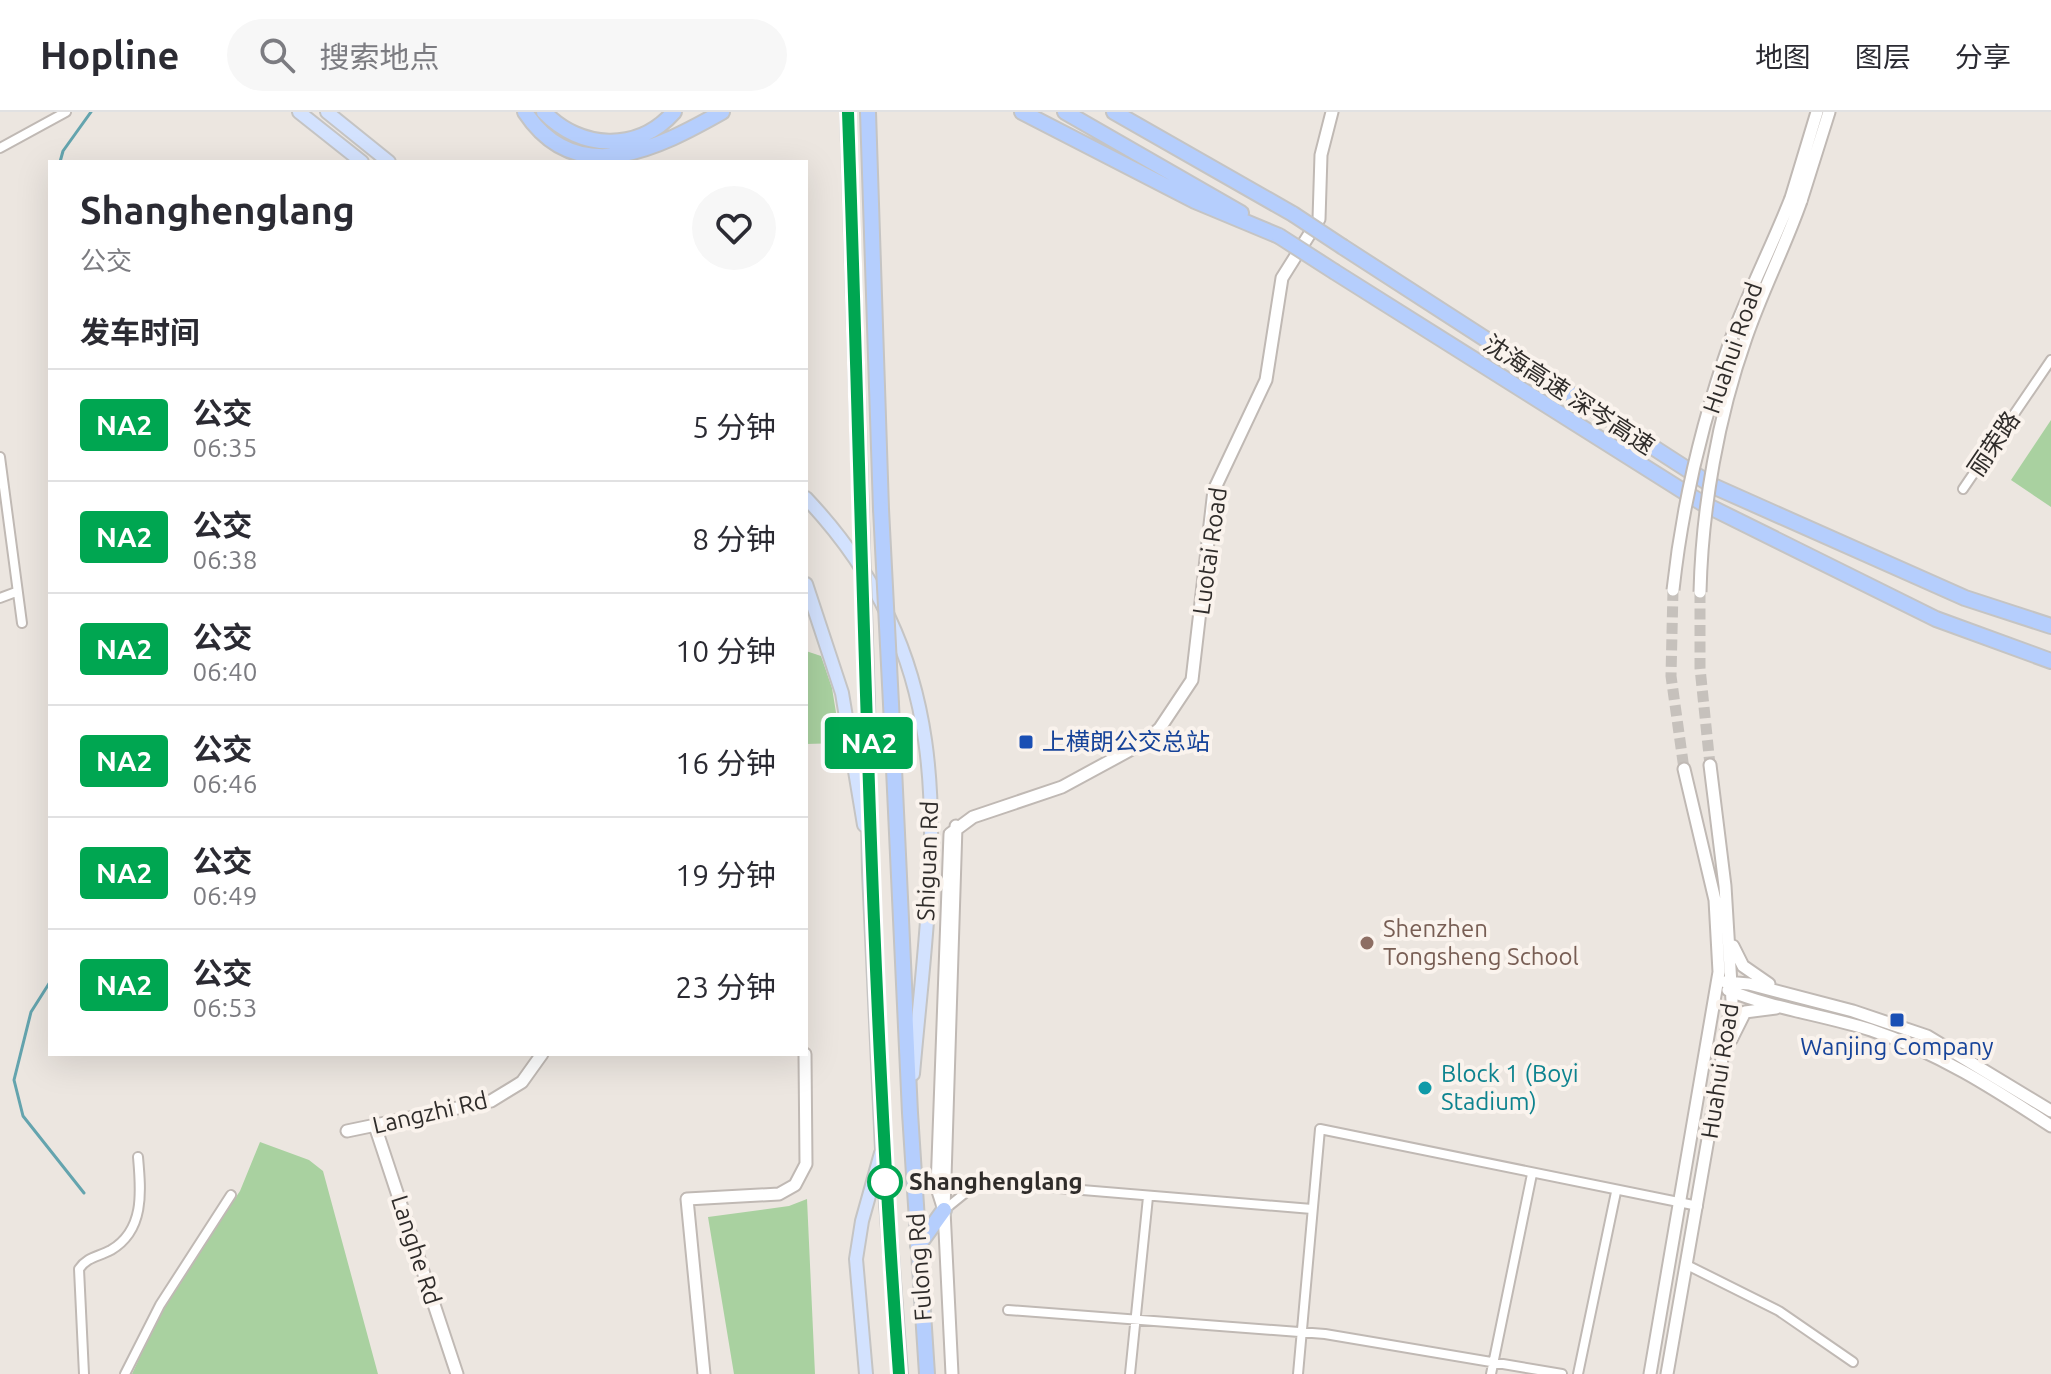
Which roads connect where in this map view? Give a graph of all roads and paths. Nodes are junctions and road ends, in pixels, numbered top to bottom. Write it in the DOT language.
graph roads {
  1 [pos="66,112"];
  2 [pos="299,112"];
  3 [pos="327,112"];
  4 [pos="525,112"];
  5 [pos="544,112"];
  6 [pos="674,112"];
  7 [pos="722,112"];
  8 [pos="1022,112"];
  9 [pos="1065,112"];
  10 [pos="1114,112"];
  11 [pos="1332,112"];
  12 [pos="1817,112"];
  13 [pos="1829,112"];
  14 [pos="848,115"];
  15 [pos="868,118"];
  16 [pos="0,148"];
  17 [pos="359,160"];
  18 [pos="387,160"];
  19 [pos="1796,199"];
  20 [pos="1279,236"];
  21 [pos="2051,360"];
  22 [pos="0,457"];
  23 [pos="1963,489"];
  24 [pos="808,500"];
  25 [pos="808,589"];
  26 [pos="1673,590"];
  27 [pos="16,592"];
  28 [pos="1700,592"];
  29 [pos="0,598"];
  30 [pos="22,623"];
  31 [pos="2051,626"];
  32 [pos="2051,661"];
  33 [pos="1710,765"];
  34 [pos="1684,769"];
  35 [pos="870,872"];
  36 [pos="1728,935"];
  37 [pos="1717,985"];
  38 [pos="1732,986"];
  39 [pos="1795,996"];
  40 [pos="1791,1008"];
  41 [pos="541,1056"];
  42 [pos="805,1056"];
  43 [pos="1722,1063"];
  44 [pos="2051,1111"];
  45 [pos="910,1113"];
  46 [pos="375,1126"];
  47 [pos="2051,1126"];
  48 [pos="347,1131"];
  49 [pos="883,1149"];
  50 [pos="138,1157"];
  51 [pos="1532,1174"];
  52 [pos="1616,1192"];
  53 [pos="231,1195"];
  54 [pos="1148,1197"];
  55 [pos="1678,1203"];
  56 [pos="1698,1206"];
  57 [pos="1312,1209"];
  58 [pos="944,1210"];
  59 [pos="918,1246"];
  60 [pos="1687,1265"];
  61 [pos="1008,1310"];
  62 [pos="1135,1320"];
  63 [pos="1303,1333"];
  64 [pos="1493,1362"];
  65 [pos="1853,1362"];
  66 [pos="84,1374"];
  67 [pos="125,1374"];
  68 [pos="457,1374"];
  69 [pos="704,1374"];
  70 [pos="866,1374"];
  71 [pos="900,1374"];
  72 [pos="927,1374"];
  73 [pos="952,1374"];
  74 [pos="1130,1374"];
  75 [pos="1298,1374"];
  76 [pos="1491,1374"];
  77 [pos="1562,1374"];
  78 [pos="1578,1374"];
  79 [pos="1650,1374"];
  80 [pos="1667,1374"];
  1 -- 16 [label="street"];
  2 -- 17 [label="main road"];
  3 -- 18 [label="main road"];
  4 -- 7 [label="highway"];
  5 -- 6 [label="highway"];
  8 -- 20 [label="highway"];
  9 -- 20 [label="highway"];
  10 -- 31 [label="highway, 沈海高速 深岑高速, bridge"];
  11 -- 58 [label="main road, Luotai Road"];
  12 -- 19 [label="main road, Huahui Road"];
  13 -- 19 [label="main road, Huahui Road"];
  14 -- 35 [label="highway, Fulong Rd, bridge"];
  15 -- 45 [label="highway, Fulong Rd, bridge"];
  19 -- 26 [label="main road, Huahui Road, bridge"];
  19 -- 28 [label="main road, Huahui Road, bridge"];
  20 -- 32 [label="highway, 沈海高速 深岑高速, bridge"];
  21 -- 23 [label="street, 丽荣路"];
  22 -- 27 [label="street"];
  24 -- 45 [label="main road, Shiguan Rd"];
  25 -- 35 [label="main road"];
  27 -- 29 [label="street"];
  27 -- 30 [label="street"];
  33 -- 36 [label="main road, Huahui Road"];
  34 -- 37 [label="main road, Huahui Road"];
  35 -- 49 [label="highway, Fulong Rd"];
  36 -- 38 [label="main road, Huahui Road"];
  36 -- 39 [label="main road"];
  37 -- 38 [label="main road"];
  37 -- 55 [label="main road, Huahui Road"];
  38 -- 39 [label="main road"];
  38 -- 40 [label="main road"];
  38 -- 43 [label="main road, Huahui Road"];
  39 -- 44 [label="main road"];
  40 -- 43 [label="main road"];
  40 -- 47 [label="main road"];
  41 -- 46 [label="main road, Langzhi Rd"];
  42 -- 69 [label="main road"];
  43 -- 56 [label="main road, Huahui Road"];
  45 -- 59 [label="highway, Fulong Rd"];
  46 -- 48 [label="main road, Langzhi Rd"];
  46 -- 68 [label="main road, Langhe Rd"];
  49 -- 70 [label="main road"];
  49 -- 71 [label="highway, Fulong Rd"];
  50 -- 66 [label="street"];
  51 -- 52 [label="street"];
  51 -- 57 [label="street"];
  51 -- 64 [label="street"];
  52 -- 55 [label="street"];
  52 -- 78 [label="street"];
  53 -- 67 [label="street"];
  54 -- 57 [label="street"];
  54 -- 58 [label="street"];
  54 -- 62 [label="street"];
  55 -- 56 [label="street"];
  55 -- 79 [label="main road, Huahui Road"];
  56 -- 60 [label="main road, Huahui Road"];
  57 -- 63 [label="street"];
  58 -- 59 [label="highway"];
  58 -- 73 [label="main road, Luotai Road"];
  59 -- 72 [label="highway, Fulong Rd"];
  60 -- 65 [label="street"];
  60 -- 80 [label="main road, Huahui Road"];
  61 -- 62 [label="street"];
  62 -- 63 [label="street"];
  62 -- 74 [label="street"];
  63 -- 64 [label="street"];
  63 -- 75 [label="street"];
  64 -- 76 [label="street"];
  64 -- 77 [label="street"];
}
